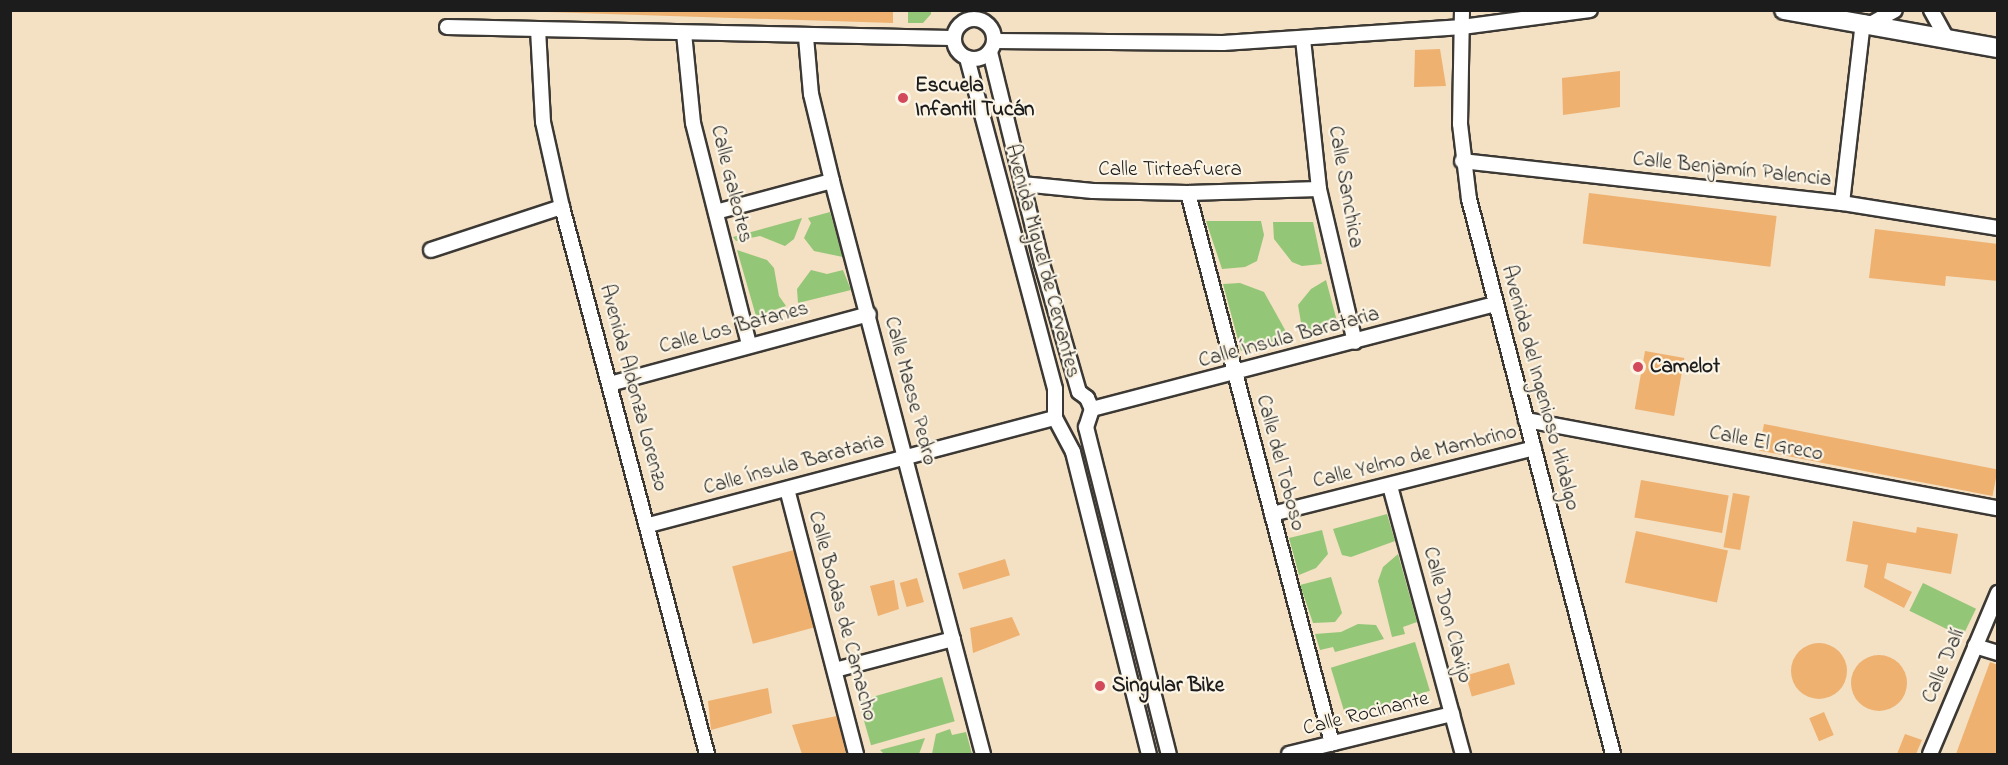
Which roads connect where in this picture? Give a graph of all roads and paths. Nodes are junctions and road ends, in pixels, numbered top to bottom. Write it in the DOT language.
graph roads {
  1 [pos="958,10"];
  2 [pos="1462,10"];
  3 [pos="1590,10"];
  4 [pos="1784,10"];
  5 [pos="1895,10"];
  6 [pos="1931,10"];
  7 [pos="978,15"];
  8 [pos="1867,22"];
  9 [pos="447,27"];
  10 [pos="1462,27"];
  11 [pos="538,29"];
  12 [pos="956,32"];
  13 [pos="684,33"];
  14 [pos="806,37"];
  15 [pos="1946,37"];
  16 [pos="1303,39"];
  17 [pos="992,46"];
  18 [pos="1998,48"];
  19 [pos="967,58"];
  20 [pos="1462,161"];
  21 [pos="832,181"];
  22 [pos="1022,183"];
  23 [pos="1319,189"];
  24 [pos="1188,193"];
  25 [pos="1842,203"];
  26 [pos="562,207"];
  27 [pos="717,212"];
  28 [pos="1998,228"];
  29 [pos="431,250"];
  30 [pos="1496,304"];
  31 [pos="868,314"];
  32 [pos="1355,342"];
  33 [pos="749,344"];
  34 [pos="1235,374"];
  35 [pos="610,384"];
  36 [pos="1079,392"];
  37 [pos="1092,409"];
  38 [pos="1055,411"];
  39 [pos="1526,420"];
  40 [pos="1086,427"];
  41 [pos="1064,432"];
  42 [pos="1534,448"];
  43 [pos="906,458"];
  44 [pos="1390,486"];
  45 [pos="787,489"];
  46 [pos="1998,508"];
  47 [pos="1272,514"];
  48 [pos="649,525"];
  49 [pos="1998,593"];
  50 [pos="953,639"];
  51 [pos="1975,646"];
  52 [pos="1998,653"];
  53 [pos="835,670"];
  54 [pos="1452,714"];
  55 [pos="1332,743"];
  56 [pos="707,754"];
  57 [pos="856,754"];
  58 [pos="983,754"];
  59 [pos="1149,754"];
  60 [pos="1169,754"];
  61 [pos="1289,754"];
  62 [pos="1463,754"];
  63 [pos="1613,754"];
  64 [pos="1930,754"];
  1 -- 12 [label="street"];
  2 -- 10 [label="street, Avenida del Ingenioso Hidalgo"];
  3 -- 10 [label="street"];
  4 -- 8 [label="street"];
  5 -- 8 [label="street"];
  6 -- 15 [label="street"];
  7 -- 12 [label="street"];
  7 -- 17 [label="street"];
  8 -- 15 [label="street"];
  8 -- 25 [label="street"];
  9 -- 11 [label="street"];
  10 -- 16 [label="street"];
  10 -- 20 [label="street, Avenida del Ingenioso Hidalgo"];
  11 -- 13 [label="street"];
  11 -- 26 [label="street, Avenida Aldonza Lorenzo"];
  12 -- 14 [label="street"];
  12 -- 19 [label="street"];
  13 -- 14 [label="street"];
  13 -- 27 [label="street, Calle Galeotes"];
  14 -- 21 [label="street, Calle Maese Pedro"];
  15 -- 18 [label="street"];
  16 -- 17 [label="street"];
  16 -- 23 [label="street, Calle Sanchica"];
  17 -- 19 [label="street"];
  17 -- 22 [label="street, Avenida Miguel de Cervantes"];
  19 -- 38 [label="street, Avenida Miguel de Cervantes"];
  20 -- 25 [label="street, Calle Benjamín Palencia"];
  20 -- 30 [label="street, Avenida del Ingenioso Hidalgo"];
  21 -- 27 [label="street"];
  21 -- 31 [label="street, Calle Maese Pedro"];
  22 -- 24 [label="street, Calle Tirteafuera"];
  22 -- 36 [label="street, Avenida Miguel de Cervantes"];
  23 -- 24 [label="street, Calle Tirteafuera"];
  23 -- 32 [label="street, Calle Sanchica"];
  24 -- 34 [label="street, Calle del Toboso"];
  25 -- 28 [label="street, Calle Benjamín Palencia"];
  26 -- 29 [label="street"];
  26 -- 35 [label="street, Avenida Aldonza Lorenzo"];
  27 -- 33 [label="street, Calle Galeotes"];
  30 -- 32 [label="street, Calle Ínsula Barataria"];
  30 -- 39 [label="street, Avenida del Ingenioso Hidalgo"];
  31 -- 33 [label="street, Calle Los Batanes"];
  31 -- 43 [label="street, Calle Maese Pedro"];
  32 -- 34 [label="street, Calle Ínsula Barataria"];
  33 -- 35 [label="street, Calle Los Batanes"];
  34 -- 37 [label="street, Calle Ínsula Barataria"];
  34 -- 47 [label="street, Calle del Toboso"];
  35 -- 48 [label="street, Avenida Aldonza Lorenzo"];
  36 -- 37 [label="street, Avenida Miguel de Cervantes"];
  36 -- 38 [label="street, Avenida Miguel de Cervantes"];
  37 -- 40 [label="street"];
  38 -- 41 [label="street, Avenida Miguel de Cervantes"];
  38 -- 43 [label="street, Calle Ínsula Barataria"];
  39 -- 42 [label="street, Avenida del Ingenioso Hidalgo"];
  39 -- 46 [label="street, Calle El Greco"];
  40 -- 41 [label="street"];
  40 -- 60 [label="street"];
  41 -- 59 [label="street, Avenida Miguel de Cervantes"];
  42 -- 44 [label="street, Calle Yelmo de Mambrino"];
  42 -- 63 [label="street, Avenida del Ingenioso Hidalgo"];
  43 -- 45 [label="street, Calle Ínsula Barataria"];
  43 -- 50 [label="street, Calle Maese Pedro"];
  44 -- 47 [label="street, Calle Yelmo de Mambrino"];
  44 -- 54 [label="street, Calle Don Clavijo"];
  45 -- 48 [label="street, Calle Ínsula Barataria"];
  45 -- 53 [label="street, Calle Bodas de Camacho"];
  47 -- 55 [label="street, Calle del Toboso"];
  48 -- 56 [label="street, Avenida Aldonza Lorenzo"];
  49 -- 51 [label="street, Calle Dalí"];
  50 -- 53 [label="street"];
  50 -- 58 [label="street, Calle Maese Pedro"];
  51 -- 52 [label="street"];
  51 -- 64 [label="street, Calle Dalí"];
  53 -- 57 [label="street, Calle Bodas de Camacho"];
  54 -- 55 [label="street, Calle Rocinante"];
  54 -- 62 [label="street, Calle Don Clavijo"];
  55 -- 61 [label="street, Calle Rocinante"];
}
